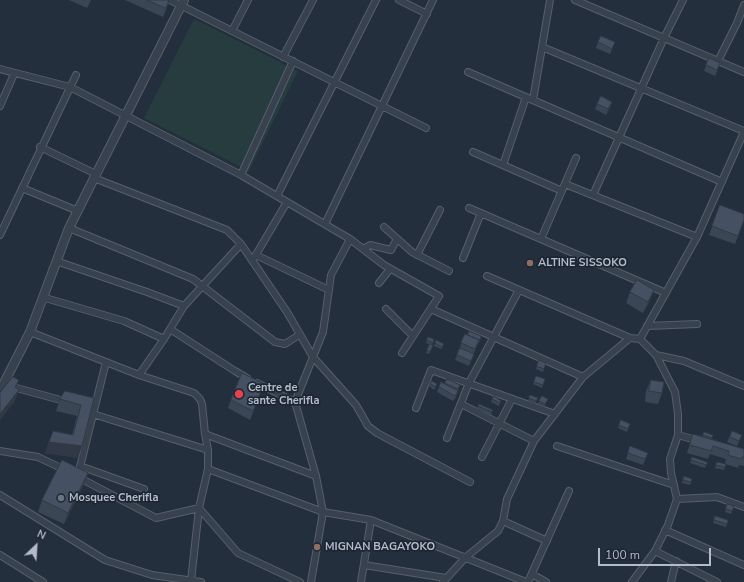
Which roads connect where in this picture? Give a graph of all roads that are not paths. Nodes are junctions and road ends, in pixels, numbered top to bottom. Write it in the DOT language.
graph roads {
  1 [pos="170,0"];
  2 [pos="248,0"];
  3 [pos="313,0"];
  4 [pos="376,0"];
  5 [pos="399,0"];
  6 [pos="433,0"];
  7 [pos="550,0"];
  8 [pos="575,0"];
  9 [pos="683,0"];
  10 [pos="182,3"];
  11 [pos="744,5"];
  12 [pos="427,14"];
  13 [pos="232,31"];
  14 [pos="664,38"];
  15 [pos="542,47"];
  16 [pos="284,56"];
  17 [pos="718,60"];
  18 [pos="293,61"];
  19 [pos="1,68"];
  20 [pos="468,72"];
  21 [pos="744,72"];
  22 [pos="14,74"];
  23 [pos="76,75"];
  24 [pos="334,82"];
  25 [pos="70,87"];
  26 [pos="641,88"];
  27 [pos="526,97"];
  28 [pos="533,100"];
  29 [pos="0,106"];
  30 [pos="382,106"];
  31 [pos="126,116"];
  32 [pos="426,128"];
  33 [pos="744,132"];
  34 [pos="619,137"];
  35 [pos="40,147"];
  36 [pos="473,152"];
  37 [pos="576,158"];
  38 [pos="503,165"];
  39 [pos="241,175"];
  40 [pos="95,176"];
  41 [pos="722,182"];
  42 [pos="565,184"];
  43 [pos="22,188"];
  44 [pos="562,191"];
  45 [pos="593,195"];
  46 [pos="277,196"];
  47 [pos="287,202"];
  48 [pos="469,208"];
  49 [pos="440,210"];
  50 [pos="78,211"];
  51 [pos="481,213"];
  52 [pos="324,224"];
  53 [pos="384,227"];
  54 [pos="69,228"];
  55 [pos="0,235"];
  56 [pos="697,237"];
  57 [pos="350,239"];
  58 [pos="397,239"];
  59 [pos="541,239"];
  60 [pos="241,244"];
  61 [pos="363,249"];
  62 [pos="256,255"];
  63 [pos="417,255"];
  64 [pos="463,258"];
  65 [pos="56,261"];
  66 [pos="252,261"];
  67 [pos="390,269"];
  68 [pos="449,271"];
  69 [pos="487,276"];
  70 [pos="379,284"];
  71 [pos="202,286"];
  72 [pos="329,290"];
  73 [pos="519,290"];
  74 [pos="666,293"];
  75 [pos="42,297"];
  76 [pos="184,306"];
  77 [pos="431,309"];
  78 [pos="386,310"];
  79 [pos="697,324"];
  80 [pos="648,326"];
  81 [pos="170,329"];
  82 [pos="30,332"];
  83 [pos="299,335"];
  84 [pos="413,336"];
  85 [pos="494,337"];
  86 [pos="630,338"];
  87 [pos="164,339"];
  88 [pos="640,339"];
  89 [pos="402,353"];
  90 [pos="656,355"];
  91 [pos="313,357"];
  92 [pos="106,362"];
  93 [pos="139,375"];
  94 [pos="583,377"];
  95 [pos="469,383"];
  96 [pos="744,385"];
  97 [pos="2,387"];
  98 [pos="512,399"];
  99 [pos="295,402"];
  100 [pos="72,403"];
  101 [pos="461,404"];
  102 [pos="87,407"];
  103 [pos="416,408"];
  104 [pos="94,412"];
  105 [pos="555,414"];
  106 [pos="499,424"];
  107 [pos="205,434"];
  108 [pos="678,435"];
  109 [pos="447,438"];
  110 [pos="534,441"];
  111 [pos="707,443"];
  112 [pos="557,446"];
  113 [pos="208,450"];
  114 [pos="0,451"];
  115 [pos="482,457"];
  116 [pos="80,466"];
  117 [pos="208,469"];
  118 [pos="316,476"];
  119 [pos="77,477"];
  120 [pos="470,482"];
  121 [pos="674,485"];
  122 [pos="144,489"];
  123 [pos="569,491"];
  124 [pos="0,496"];
  125 [pos="677,499"];
  126 [pos="744,507"];
  127 [pos="199,508"];
  128 [pos="323,512"];
  129 [pos="371,520"];
  130 [pos="503,521"];
  131 [pos="665,530"];
  132 [pos="547,541"];
  133 [pos="655,551"];
  134 [pos="0,554"];
  135 [pos="466,558"];
  136 [pos="676,561"];
  137 [pos="364,565"];
  138 [pos="744,565"];
  139 [pos="532,574"];
  140 [pos="175,580"];
  141 [pos="444,580"];
  142 [pos="191,581"];
  143 [pos="43,582"];
  144 [pos="201,582"];
  145 [pos="300,582"];
  146 [pos="310,582"];
  147 [pos="362,582"];
  148 [pos="527,582"];
  149 [pos="546,582"];
  150 [pos="632,582"];
  151 [pos="671,582"];
  152 [pos="716,582"];
  1 -- 10 [label="street"];
  2 -- 13 [label="street"];
  3 -- 16 [label="street"];
  4 -- 24 [label="street"];
  5 -- 12 [label="street"];
  6 -- 12 [label="street"];
  7 -- 15 [label="street"];
  8 -- 14 [label="street"];
  9 -- 14 [label="street"];
  10 -- 13 [label="street"];
  10 -- 31 [label="street"];
  11 -- 17 [label="street"];
  12 -- 30 [label="street"];
  13 -- 16 [label="street"];
  14 -- 17 [label="street"];
  14 -- 26 [label="street"];
  15 -- 26 [label="street"];
  15 -- 28 [label="street"];
  16 -- 18 [label="street"];
  17 -- 21 [label="street"];
  18 -- 24 [label="street"];
  18 -- 39 [label="street"];
  19 -- 22 [label="street"];
  20 -- 27 [label="street"];
  22 -- 25 [label="street"];
  22 -- 29 [label="street"];
  23 -- 25 [label="street"];
  24 -- 30 [label="street"];
  24 -- 46 [label="street"];
  25 -- 31 [label="street"];
  25 -- 35 [label="street"];
  26 -- 33 [label="street"];
  26 -- 34 [label="street"];
  27 -- 28 [label="street"];
  27 -- 38 [label="street"];
  28 -- 34 [label="street"];
  30 -- 32 [label="street"];
  30 -- 52 [label="street"];
  31 -- 39 [label="street"];
  31 -- 40 [label="street"];
  33 -- 41 [label="street"];
  34 -- 41 [label="street"];
  34 -- 45 [label="street"];
  35 -- 40 [label="street"];
  35 -- 43 [label="street"];
  36 -- 38 [label="street"];
  37 -- 42 [label="street"];
  38 -- 44 [label="street"];
  39 -- 46 [label="street"];
  40 -- 50 [label="street"];
  40 -- 60 [label="street"];
  41 -- 56 [label="street"];
  42 -- 44 [label="street"];
  42 -- 45 [label="street"];
  43 -- 50 [label="street"];
  43 -- 55 [label="street"];
  44 -- 59 [label="street"];
  45 -- 56 [label="street"];
  46 -- 47 [label="street"];
  47 -- 52 [label="street"];
  47 -- 62 [label="street"];
  48 -- 51 [label="street"];
  49 -- 63 [label="street"];
  50 -- 54 [label="street"];
  51 -- 59 [label="street"];
  51 -- 64 [label="street"];
  52 -- 57 [label="street"];
  53 -- 58 [label="street"];
  54 -- 65 [label="street"];
  54 -- 71 [label="street"];
  56 -- 74 [label="street"];
  57 -- 61 [label="street"];
  57 -- 72 [label="street"];
  58 -- 61 [label="street"];
  58 -- 63 [label="street"];
  59 -- 74 [label="street"];
  60 -- 66 [label="street"];
  60 -- 71 [label="street"];
  61 -- 67 [label="street"];
  62 -- 66 [label="street"];
  62 -- 72 [label="street"];
  63 -- 68 [label="street"];
  65 -- 75 [label="street"];
  65 -- 76 [label="street"];
  66 -- 83 [label="street"];
  67 -- 70 [label="street"];
  67 -- 77 [label="street"];
  69 -- 73 [label="street"];
  71 -- 76 [label="street"];
  71 -- 83 [label="street"];
  72 -- 91 [label="street"];
  73 -- 85 [label="street"];
  73 -- 86 [label="street"];
  74 -- 80 [label="street"];
  75 -- 82 [label="street"];
  75 -- 87 [label="street"];
  76 -- 81 [label="street"];
  77 -- 84 [label="street"];
  77 -- 85 [label="street"];
  78 -- 84 [label="street"];
  79 -- 80 [label="street"];
  80 -- 88 [label="street"];
  81 -- 87 [label="street"];
  81 -- 99 [label="street"];
  82 -- 92 [label="street"];
  82 -- 97 [label="street"];
  83 -- 91 [label="street"];
  84 -- 89 [label="street"];
  85 -- 94 [label="street"];
  85 -- 95 [label="street"];
  86 -- 88 [label="street"];
  86 -- 94 [label="street"];
  87 -- 93 [label="street"];
  88 -- 90 [label="street"];
  90 -- 96 [label="street"];
  90 -- 108 [label="street"];
  91 -- 99 [label="street"];
  91 -- 120 [label="street"];
  92 -- 93 [label="street"];
  92 -- 104 [label="street"];
  93 -- 107 [label="street"];
  94 -- 105 [label="street"];
  95 -- 98 [label="street"];
  95 -- 101 [label="street"];
  95 -- 103 [label="street"];
  97 -- 100 [label="street"];
  98 -- 105 [label="street"];
  98 -- 106 [label="street"];
  99 -- 118 [label="street"];
  101 -- 106 [label="street"];
  101 -- 109 [label="street"];
  102 -- 104 [label="street"];
  104 -- 113 [label="street"];
  104 -- 116 [label="street"];
  105 -- 110 [label="street"];
  106 -- 110 [label="street"];
  106 -- 115 [label="street"];
  107 -- 113 [label="street"];
  107 -- 118 [label="street"];
  108 -- 111 [label="street"];
  108 -- 121 [label="street"];
  110 -- 130 [label="street"];
  112 -- 121 [label="street"];
  113 -- 117 [label="street"];
  114 -- 119 [label="street"];
  116 -- 119 [label="street"];
  116 -- 122 [label="street"];
  117 -- 127 [label="street"];
  117 -- 128 [label="street"];
  118 -- 128 [label="street"];
  119 -- 127 [label="street"];
  121 -- 125 [label="street"];
  123 -- 132 [label="street"];
  124 -- 140 [label="street"];
  125 -- 126 [label="street"];
  125 -- 131 [label="street"];
  127 -- 142 [label="street"];
  127 -- 145 [label="street"];
  128 -- 129 [label="street"];
  128 -- 146 [label="street"];
  129 -- 135 [label="street"];
  129 -- 137 [label="street"];
  130 -- 132 [label="street"];
  130 -- 135 [label="street"];
  131 -- 133 [label="street"];
  131 -- 138 [label="street"];
  132 -- 139 [label="street"];
  133 -- 136 [label="street"];
  133 -- 150 [label="street"];
  134 -- 143 [label="street"];
  135 -- 141 [label="street"];
  135 -- 148 [label="street"];
  136 -- 151 [label="street"];
  136 -- 152 [label="street"];
  137 -- 141 [label="street"];
  137 -- 147 [label="street"];
  139 -- 148 [label="street"];
  139 -- 149 [label="street"];
  140 -- 142 [label="street"];
  142 -- 144 [label="street"];
}
